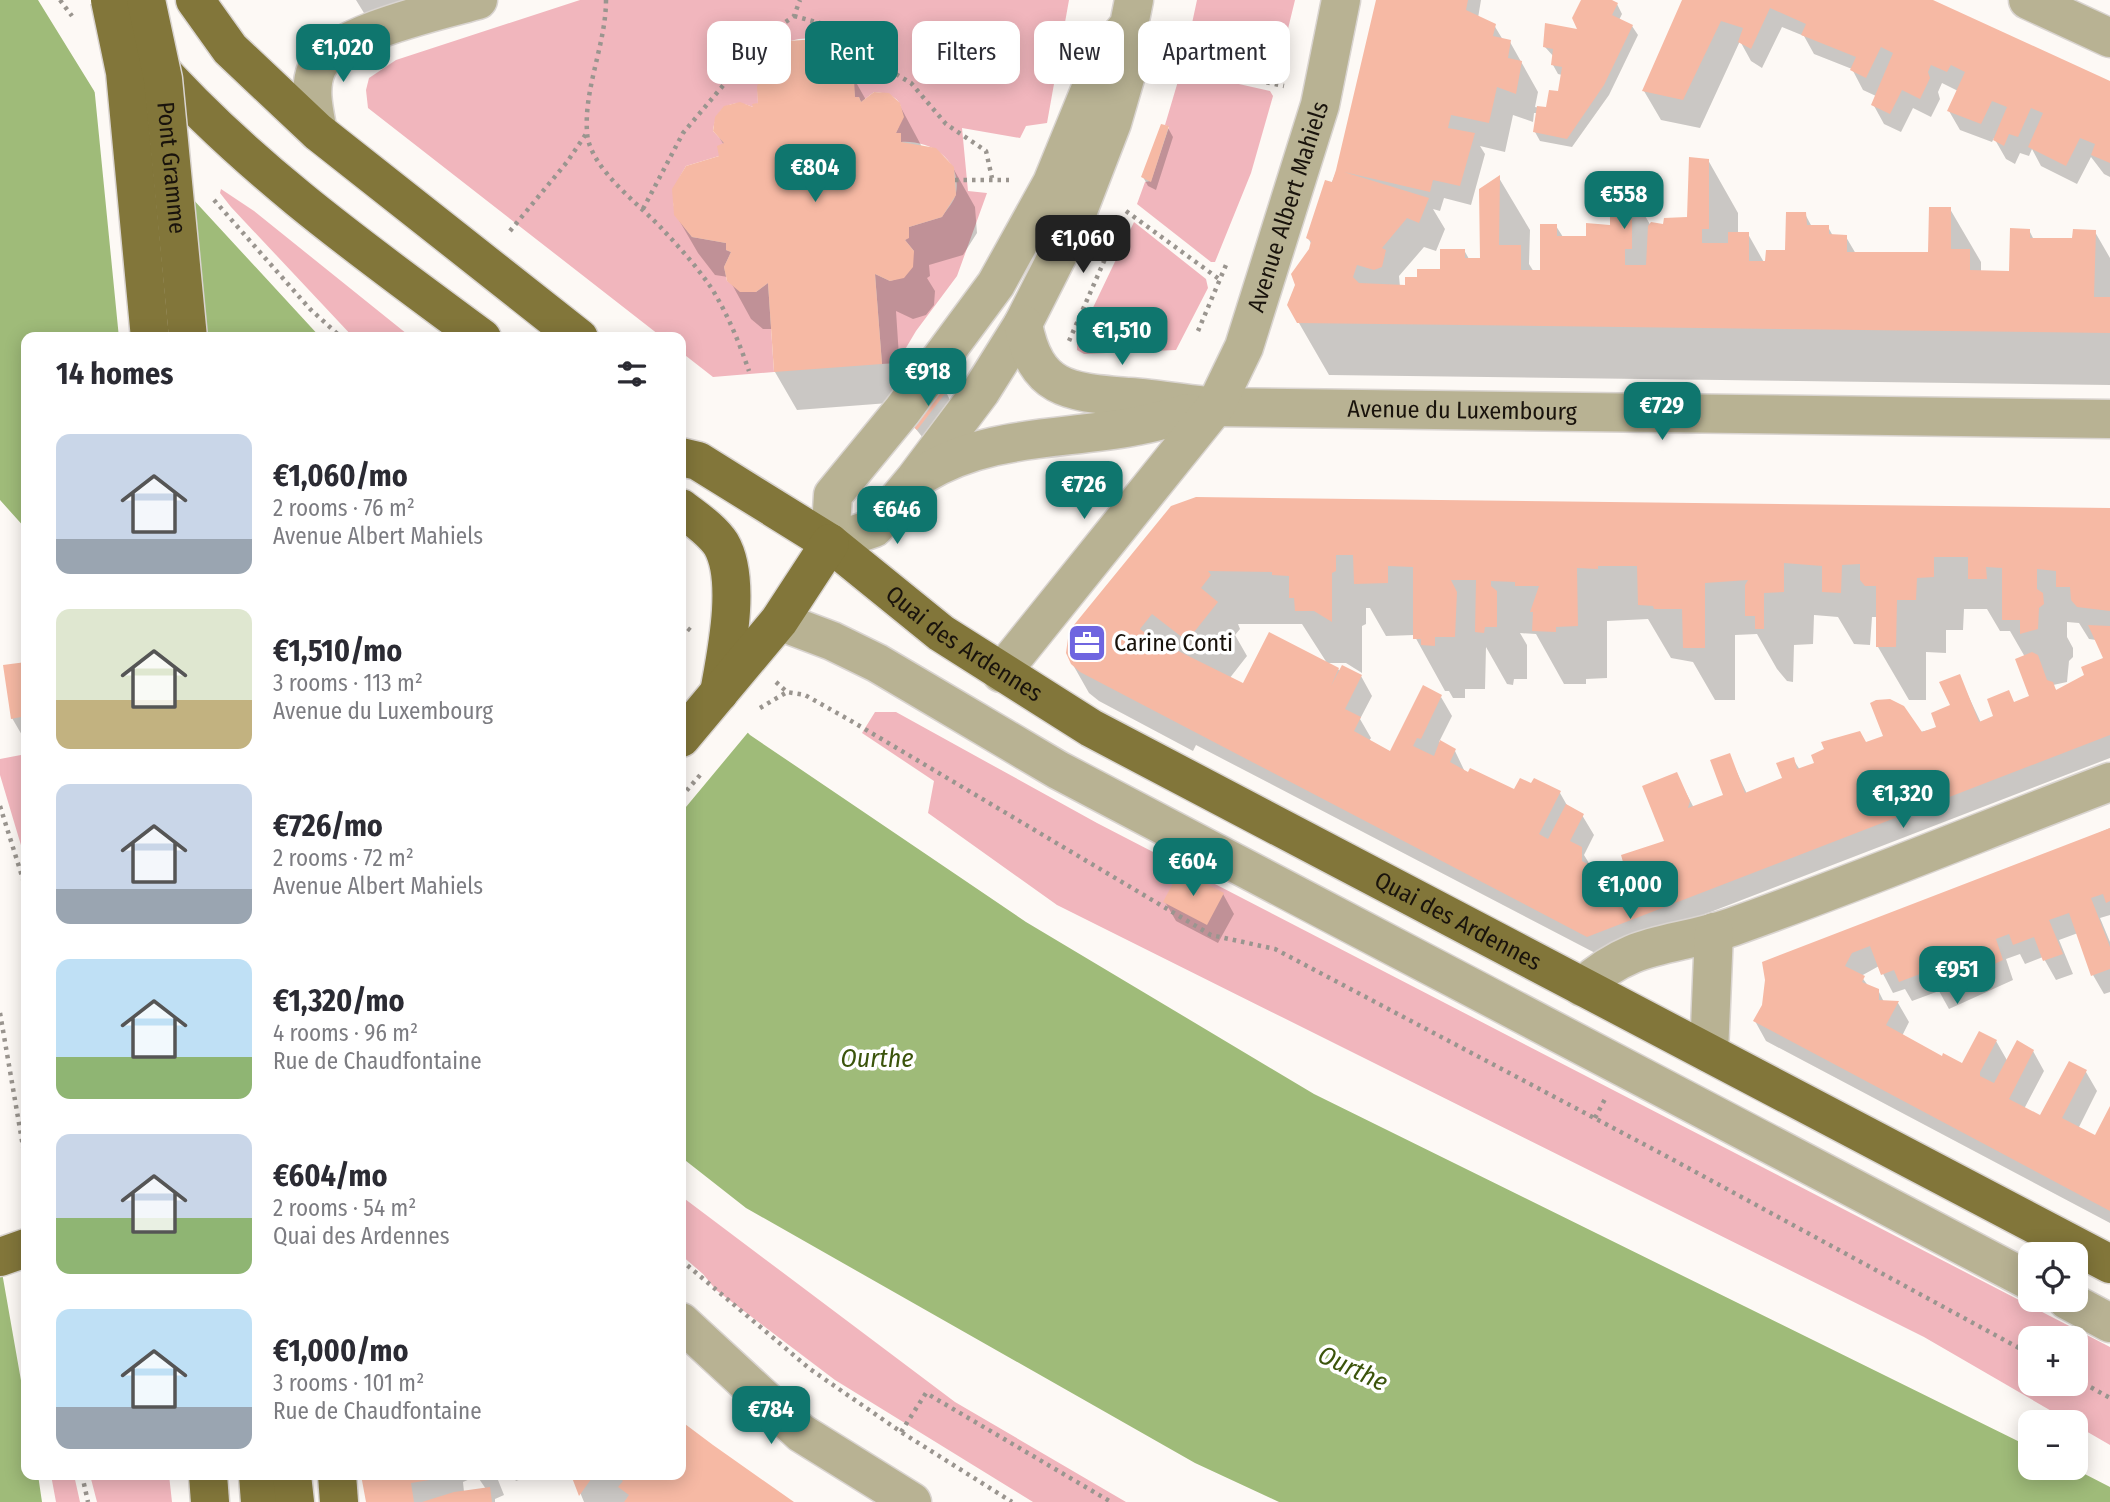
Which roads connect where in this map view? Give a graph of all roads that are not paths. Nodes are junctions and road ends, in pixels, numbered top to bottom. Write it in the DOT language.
graph roads {
  1 [pos="100,0"];
  2 [pos="110,0"];
  3 [pos="146,0"];
  4 [pos="195,0"];
  5 [pos="478,0"];
  6 [pos="1341,0"];
  7 [pos="2028,0"];
  8 [pos="1132,12"];
  9 [pos="2110,38"];
  10 [pos="318,132"];
  11 [pos="1024,324"];
  12 [pos="149,332"];
  13 [pos="187,332"];
  14 [pos="474,332"];
  15 [pos="571,332"];
  16 [pos="1214,407"];
  17 [pos="2110,419"];
  18 [pos="687,449"];
  19 [pos="915,479"];
  20 [pos="686,513"];
  21 [pos="830,543"];
  22 [pos="779,621"];
  23 [pos="1001,673"];
  24 [pos="719,693"];
  25 [pos="686,732"];
  26 [pos="2110,782"];
  27 [pos="1714,932"];
  28 [pos="1582,987"];
  29 [pos="1709,1053"];
  30 [pos="21,1250"];
  31 [pos="0,1256"];
  32 [pos="2110,1264"];
  33 [pos="2018,1275"];
  34 [pos="2088,1311"];
  35 [pos="2110,1323"];
  36 [pos="686,1327"];
  37 [pos="208,1480"];
  38 [pos="258,1480"];
  39 [pos="293,1480"];
  40 [pos="337,1480"];
  41 [pos="210,1502"];
  42 [pos="260,1502"];
  43 [pos="295,1502"];
  44 [pos="339,1502"];
  45 [pos="912,1502"];
  1 -- 14 [label="main road"];
  2 -- 12 [label="main road, Pont Gramme, bridge"];
  3 -- 13 [label="main road, Pont Gramme, bridge"];
  4 -- 10 [label="main road"];
  5 -- 10 [label="street"];
  6 -- 16 [label="street, Avenue Albert Mahiels"];
  7 -- 9 [label="street"];
  8 -- 11 [label="street"];
  8 -- 21 [label="street"];
  10 -- 15 [label="main road"];
  11 -- 16 [label="street, Avenue du Luxembourg"];
  11 -- 19 [label="street"];
  16 -- 17 [label="street, Avenue du Luxembourg"];
  16 -- 19 [label="street"];
  16 -- 23 [label="street, Avenue Albert Mahiels"];
  18 -- 21 [label="main road, Quai des Ardennes"];
  19 -- 21 [label="street"];
  20 -- 24 [label="main road"];
  21 -- 22 [label="main road"];
  21 -- 23 [label="main road, Quai des Ardennes"];
  22 -- 24 [label="main road"];
  22 -- 33 [label="street, Quai des Ardennes"];
  23 -- 28 [label="main road, Quai des Ardennes"];
  24 -- 25 [label="main road"];
  26 -- 27 [label="street"];
  27 -- 28 [label="street"];
  27 -- 29 [label="street"];
  28 -- 29 [label="main road, Quai des Ardennes"];
  29 -- 32 [label="main road, Quai des Ardennes"];
  30 -- 31 [label="main road"];
  34 -- 35 [label="street"];
  36 -- 45 [label="street"];
  37 -- 41 [label="main road"];
  38 -- 42 [label="main road"];
  39 -- 43 [label="main road"];
  40 -- 44 [label="main road"];
}
